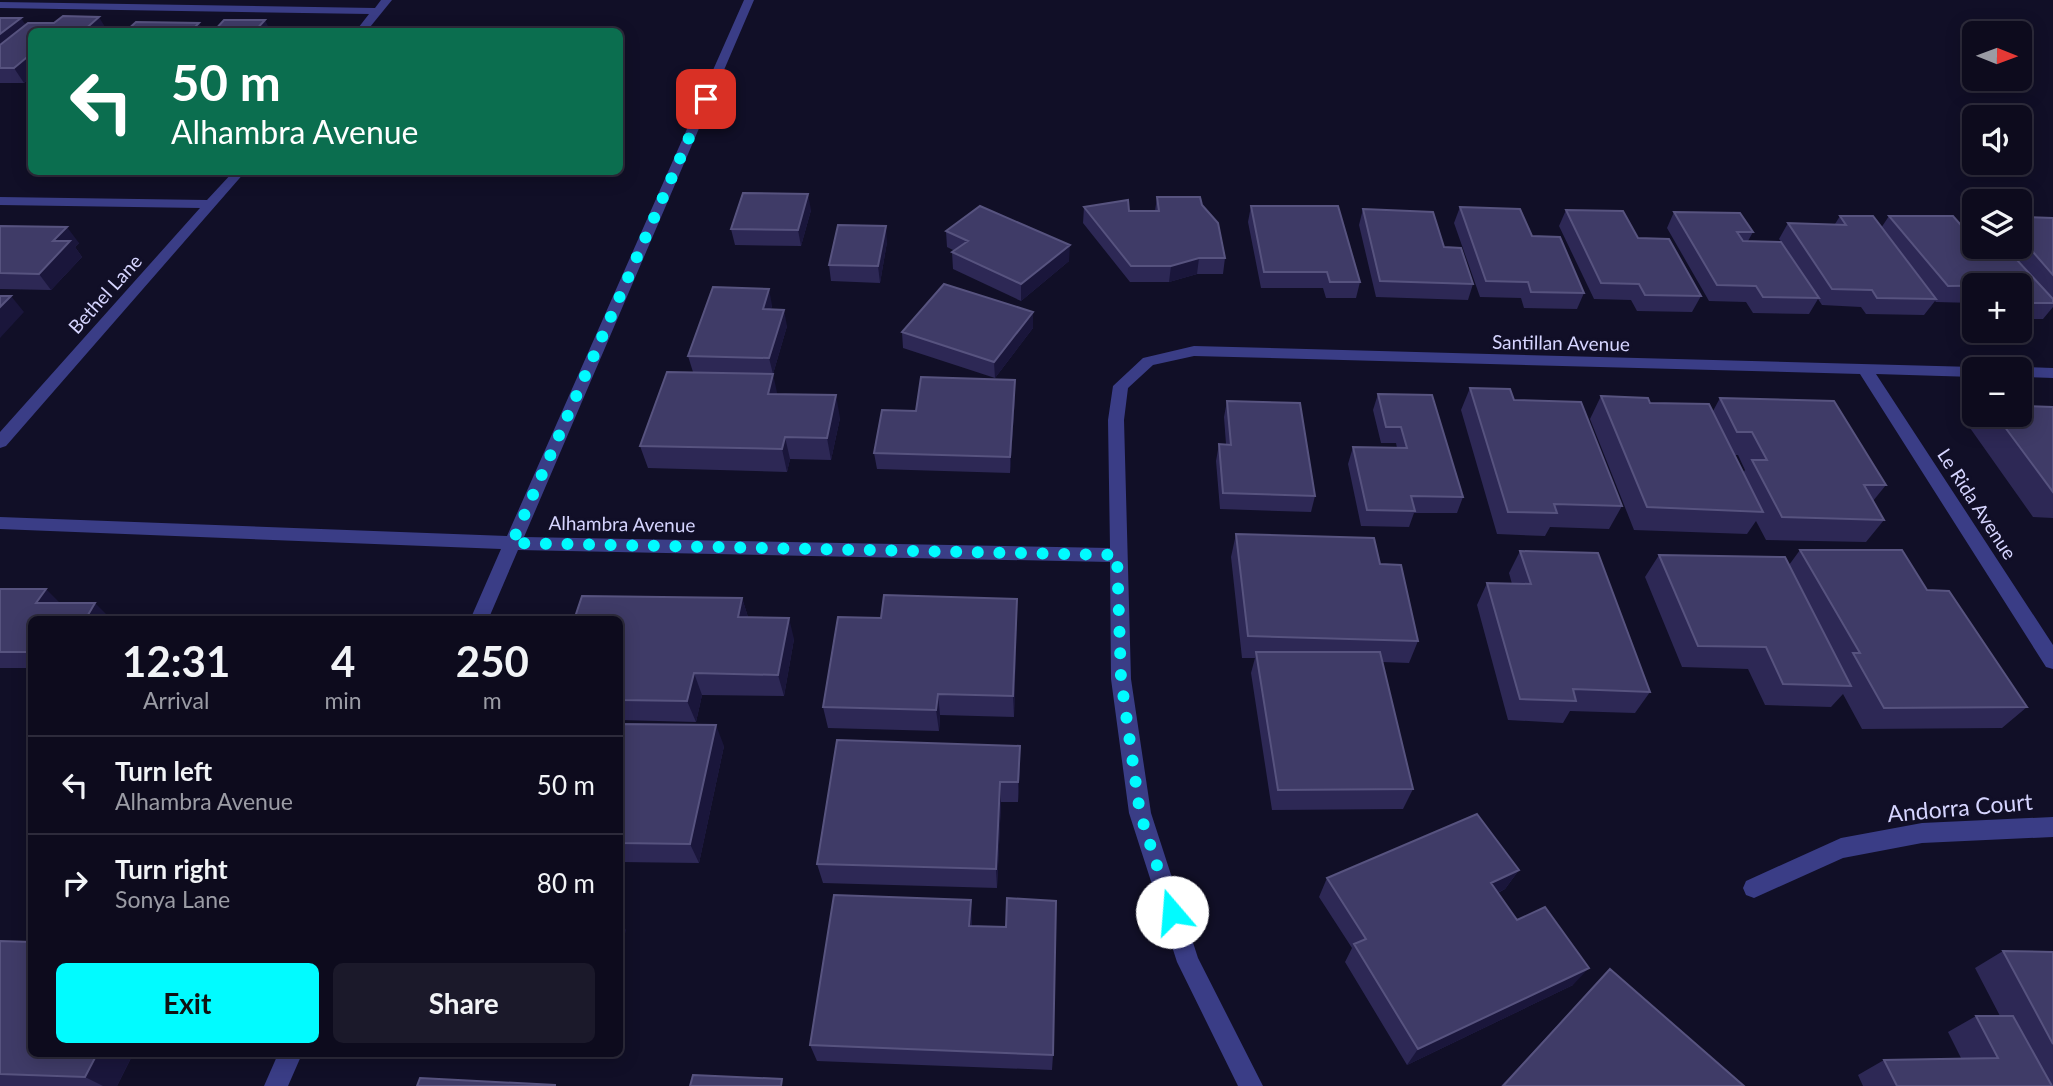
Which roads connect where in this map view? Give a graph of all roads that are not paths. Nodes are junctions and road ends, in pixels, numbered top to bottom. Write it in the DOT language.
graph roads {
  1 [pos="387,0"];
  2 [pos="749,0"];
  3 [pos="0,5"];
  4 [pos="378,11"];
  5 [pos="363,28"];
  6 [pos="236,175"];
  7 [pos="0,201"];
  8 [pos="211,204"];
  9 [pos="1865,370"];
  10 [pos="1962,372"];
  11 [pos="2032,372"];
  12 [pos="2053,373"];
  13 [pos="0,442"];
  14 [pos="0,523"];
  15 [pos="512,543"];
  16 [pos="1117,555"];
  17 [pos="481,616"];
  18 [pos="2053,661"];
  19 [pos="2053,827"];
  20 [pos="1754,888"];
  21 [pos="289,1057"];
  22 [pos="276,1086"];
  23 [pos="1251,1086"];
  1 -- 4 [label="street"];
  2 -- 15 [label="street"];
  3 -- 4 [label="street"];
  4 -- 5 [label="street"];
  6 -- 8 [label="street, Bethel Lane"];
  7 -- 8 [label="street"];
  8 -- 13 [label="street, Bethel Lane"];
  9 -- 10 [label="street, Santillan Avenue"];
  9 -- 16 [label="street, Santillan Avenue"];
  9 -- 18 [label="street, Le Rida Avenue"];
  11 -- 12 [label="street"];
  14 -- 15 [label="street, Alhambra Avenue"];
  15 -- 16 [label="street, Alhambra Avenue"];
  15 -- 17 [label="street"];
  16 -- 23 [label="street"];
  19 -- 20 [label="street, Andorra Court"];
  21 -- 22 [label="street"];
}
